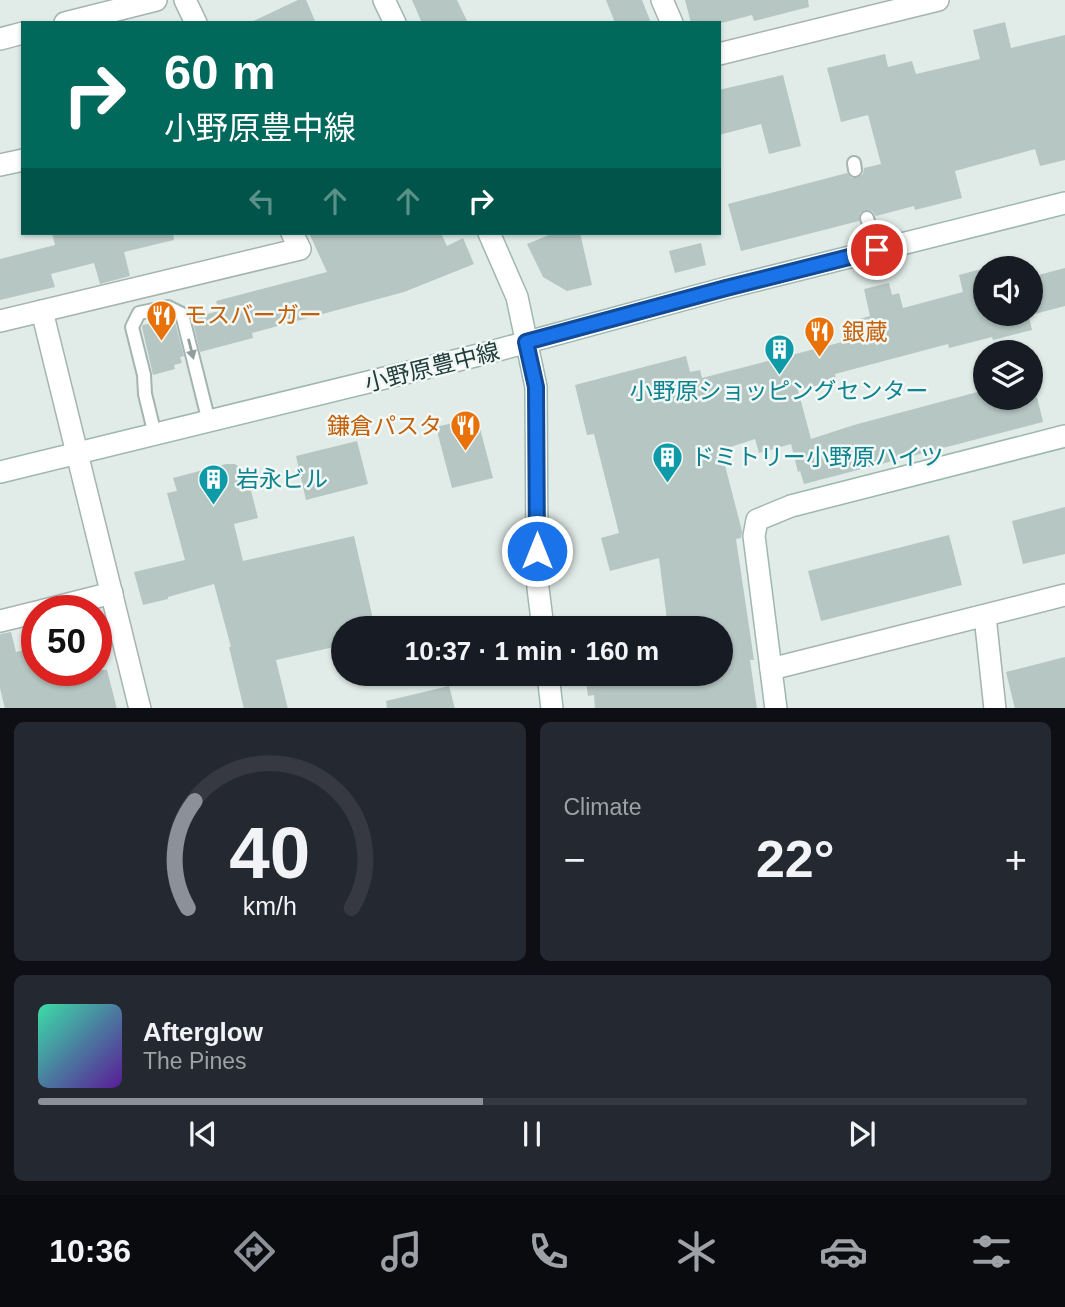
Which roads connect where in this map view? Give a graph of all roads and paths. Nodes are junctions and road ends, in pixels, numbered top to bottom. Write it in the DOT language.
graph roads {
  1 [pos="156,0"];
  2 [pos="185,0"];
  3 [pos="384,0"];
  4 [pos="662,0"];
  5 [pos="938,0"];
  6 [pos="73,21"];
  7 [pos="195,21"];
  8 [pos="394,21"];
  9 [pos="671,21"];
  10 [pos="21,34"];
  11 [pos="0,39"];
  12 [pos="721,54"];
  13 [pos="21,161"];
  14 [pos="0,166"];
  15 [pos="1065,203"];
  16 [pos="867,218"];
  17 [pos="293,235"];
  18 [pos="490,235"];
  19 [pos="877,250"];
  20 [pos="42,311"];
  21 [pos="0,321"];
  22 [pos="526,342"];
  23 [pos="209,422"];
  24 [pos="155,435"];
  25 [pos="1065,436"];
  26 [pos="78,453"];
  27 [pos="0,472"];
  28 [pos="112,593"];
  29 [pos="104,595"];
  30 [pos="1065,595"];
  31 [pos="21,616"];
  32 [pos="542,616"];
  33 [pos="985,616"];
  34 [pos="0,621"];
  35 [pos="771,669"];
  36 [pos="549,686"];
  37 [pos="140,708"];
  38 [pos="552,708"];
  39 [pos="776,708"];
  40 [pos="995,708"];
  1 -- 6 [label="street"];
  2 -- 7 [label="street"];
  3 -- 8 [label="street"];
  4 -- 9 [label="street"];
  5 -- 12 [label="street"];
  10 -- 11 [label="street"];
  13 -- 14 [label="street"];
  15 -- 19 [label="street, 小野原豊中線"];
  16 -- 19 [label="lane"];
  17 -- 20 [label="street"];
  18 -- 22 [label="street"];
  19 -- 22 [label="street, 小野原豊中線"];
  20 -- 21 [label="street"];
  20 -- 26 [label="street"];
  22 -- 23 [label="street, 小野原豊中線"];
  22 -- 32 [label="street"];
  23 -- 24 [label="street, 小野原豊中線"];
  24 -- 23 [label="lane, one-way"];
  24 -- 26 [label="street, 小野原豊中線"];
  25 -- 35 [label="street"];
  26 -- 27 [label="street, 小野原豊中線"];
  26 -- 28 [label="street"];
  28 -- 29 [label="street"];
  28 -- 37 [label="street"];
  30 -- 33 [label="street"];
  31 -- 34 [label="street"];
  33 -- 35 [label="street"];
  33 -- 40 [label="street"];
  35 -- 39 [label="street"];
  36 -- 38 [label="street"];
}
